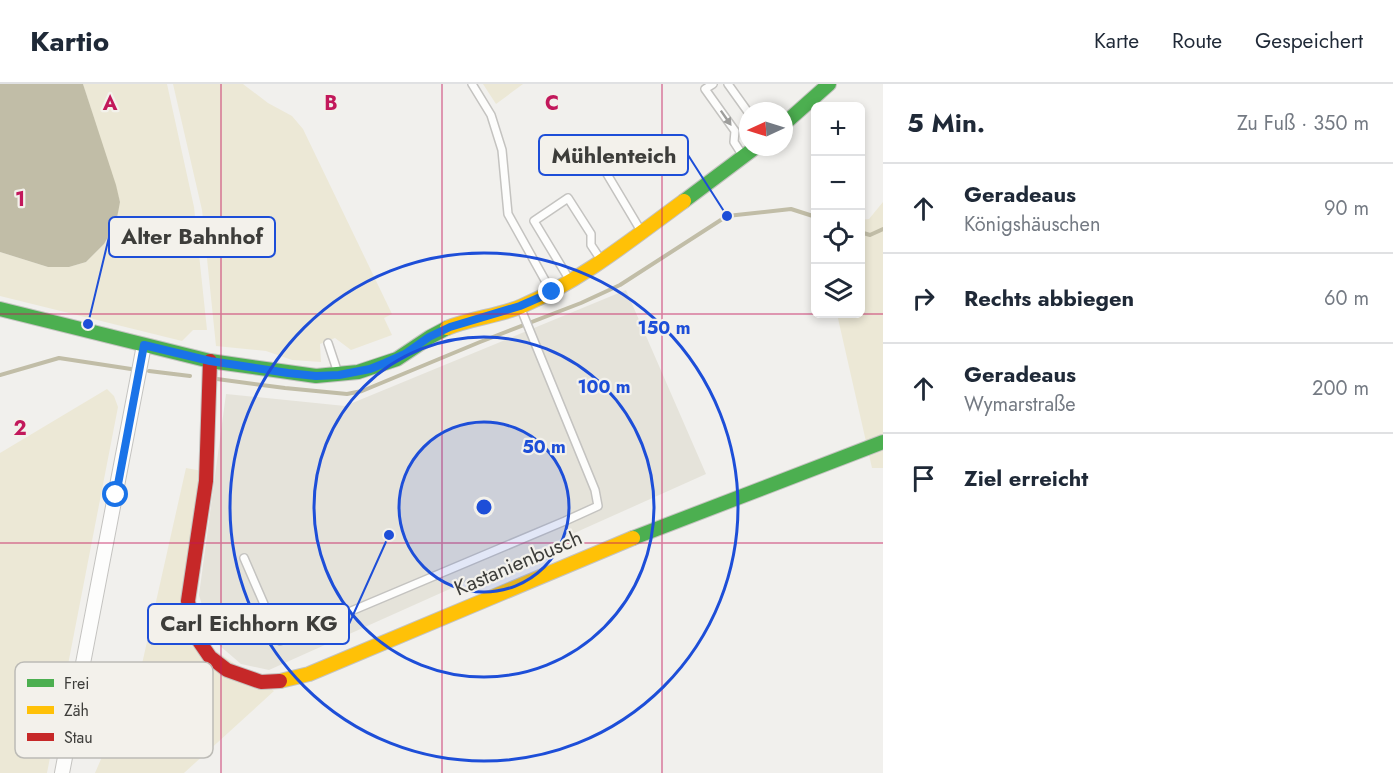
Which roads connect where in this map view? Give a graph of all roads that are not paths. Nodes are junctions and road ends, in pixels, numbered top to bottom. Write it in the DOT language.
graph roads {
  1 [pos="472,84"];
  2 [pos="713,84"];
  3 [pos="728,84"];
  4 [pos="829,84"];
  5 [pos="741,102"];
  6 [pos="793,116"];
  7 [pos="744,157"];
  8 [pos="607,174"];
  9 [pos="642,232"];
  10 [pos="602,262"];
  11 [pos="570,282"];
  12 [pos="552,292"];
  13 [pos="0,309"];
  14 [pos="522,311"];
  15 [pos="328,343"];
  16 [pos="144,345"];
  17 [pos="210,361"];
  18 [pos="339,375"];
  19 [pos="883,442"];
  20 [pos="244,558"];
  21 [pos="83,662"];
  22 [pos="65,758"];
  23 [pos="62,773"];
  1 -- 12 [label="lane"];
  2 -- 7 [label="lane, one-way"];
  3 -- 5 [label="lane"];
  4 -- 6 [label="street"];
  7 -- 9 [label="street"];
  8 -- 9 [label="lane"];
  9 -- 10 [label="street"];
  10 -- 11 [label="street"];
  10 -- 11 [label="lane"];
  11 -- 12 [label="street"];
  12 -- 14 [label="street"];
  13 -- 16 [label="street"];
  14 -- 18 [label="street"];
  14 -- 20 [label="lane"];
  15 -- 18 [label="lane"];
  16 -- 17 [label="street"];
  16 -- 21 [label="street"];
  17 -- 18 [label="street"];
  17 -- 19 [label="street, Kastanienbusch"];
  22 -- 23 [label="street"];
}
